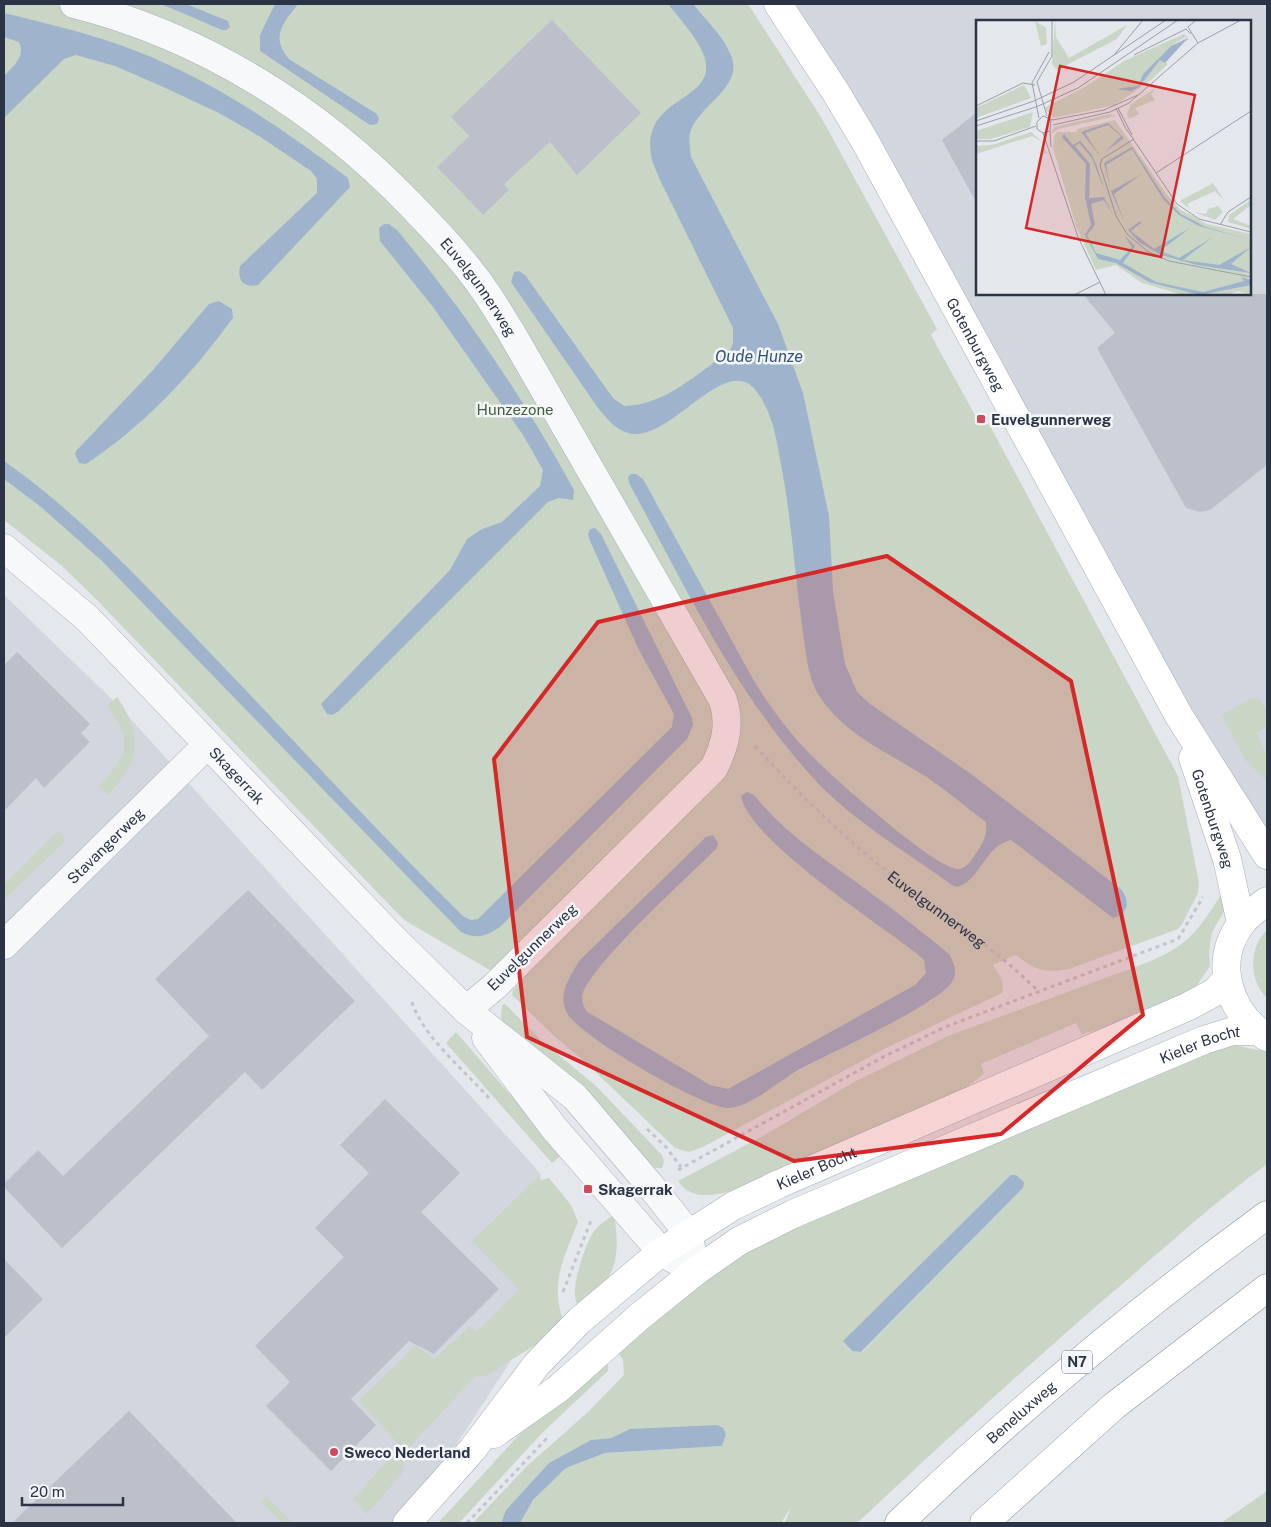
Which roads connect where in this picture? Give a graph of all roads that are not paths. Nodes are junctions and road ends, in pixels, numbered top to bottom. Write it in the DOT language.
graph roads {
  1 [pos="74,4"];
  2 [pos="778,4"];
  3 [pos="4,548"];
  4 [pos="1179,716"];
  5 [pos="207,745"];
  6 [pos="1267,855"];
  7 [pos="1267,901"];
  8 [pos="1241,923"];
  9 [pos="4,945"];
  10 [pos="1226,979"];
  11 [pos="466,1010"];
  12 [pos="1262,1034"];
  13 [pos="1267,1215"];
  14 [pos="688,1233"];
  15 [pos="661,1252"];
  16 [pos="696,1271"];
  17 [pos="1267,1288"];
  18 [pos="472,1450"];
  19 [pos="407,1523"];
  20 [pos="899,1523"];
  21 [pos="984,1523"];
  1 -- 11 [label="street, Euvelgunnerweg"];
  2 -- 4 [label="main road, Gotenburgweg"];
  3 -- 5 [label="street, Skagerrak"];
  4 -- 6 [label="main road, Gotenburgweg"];
  4 -- 8 [label="main road, Gotenburgweg"];
  5 -- 9 [label="street, Stavangerweg"];
  5 -- 11 [label="street, Skagerrak"];
  7 -- 8 [label="main road"];
  8 -- 10 [label="main road"];
  10 -- 12 [label="main road"];
  10 -- 14 [label="main road, Kieler Bocht"];
  11 -- 14 [label="street, Skagerrak"];
  11 -- 15 [label="street, Skagerrak"];
  12 -- 16 [label="main road, Kieler Bocht"];
  13 -- 20 [label="main road, Beneluxweg / N7"];
  14 -- 15 [label="main road, Kieler Bocht"];
  14 -- 16 [label="street, Skagerrak"];
  15 -- 16 [label="street, Skagerrak"];
  15 -- 18 [label="main road, Kieler Bocht"];
  16 -- 18 [label="main road, Kieler Bocht"];
  17 -- 21 [label="main road"];
  18 -- 19 [label="main road, Kieler Bocht"];
}
